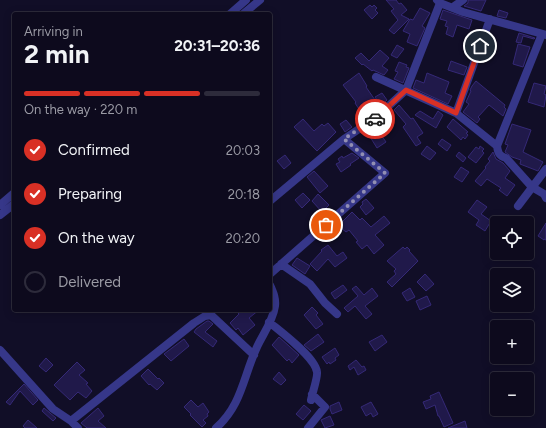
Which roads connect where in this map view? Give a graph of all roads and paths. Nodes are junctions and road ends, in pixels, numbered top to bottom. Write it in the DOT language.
graph roads {
  1 [pos="246,0"];
  2 [pos="260,0"];
  3 [pos="463,0"];
  4 [pos="438,1"];
  5 [pos="453,7"];
  6 [pos="232,12"];
  7 [pos="245,12"];
  8 [pos="490,19"];
  9 [pos="544,34"];
  10 [pos="376,77"];
  11 [pos="406,90"];
  12 [pos="456,113"];
  13 [pos="344,139"];
  14 [pos="497,146"];
  15 [pos="546,169"];
  16 [pos="532,187"];
  17 [pos="12,195"];
  18 [pos="546,198"];
  19 [pos="272,200"];
  20 [pos="0,205"];
  21 [pos="12,206"];
  22 [pos="518,206"];
  23 [pos="0,215"];
  24 [pos="281,264"];
  25 [pos="272,272"];
  26 [pos="272,290"];
  27 [pos="337,314"];
  28 [pos="269,322"];
  29 [pos="0,350"];
  30 [pos="254,355"];
  31 [pos="71,421"];
  32 [pos="78,428"];
  33 [pos="216,428"];
  34 [pos="308,428"];
  1 -- 6 [label="street"];
  2 -- 7 [label="street"];
  3 -- 5 [label="street"];
  4 -- 5 [label="street"];
  4 -- 11 [label="street"];
  5 -- 8 [label="street"];
  8 -- 9 [label="street"];
  8 -- 12 [label="street"];
  9 -- 14 [label="street"];
  10 -- 11 [label="street"];
  11 -- 12 [label="street"];
  11 -- 13 [label="street"];
  12 -- 14 [label="street"];
  13 -- 19 [label="street"];
  13 -- 24 [label="street"];
  14 -- 16 [label="street"];
  15 -- 16 [label="street"];
  16 -- 18 [label="street"];
  16 -- 22 [label="street"];
  17 -- 20 [label="street"];
  21 -- 23 [label="street"];
  24 -- 25 [label="street"];
  24 -- 27 [label="street"];
  26 -- 28 [label="street"];
  28 -- 30 [label="street"];
  28 -- 34 [label="street"];
  29 -- 31 [label="street"];
  30 -- 31 [label="street"];
  30 -- 33 [label="street"];
  31 -- 32 [label="street"];
}
